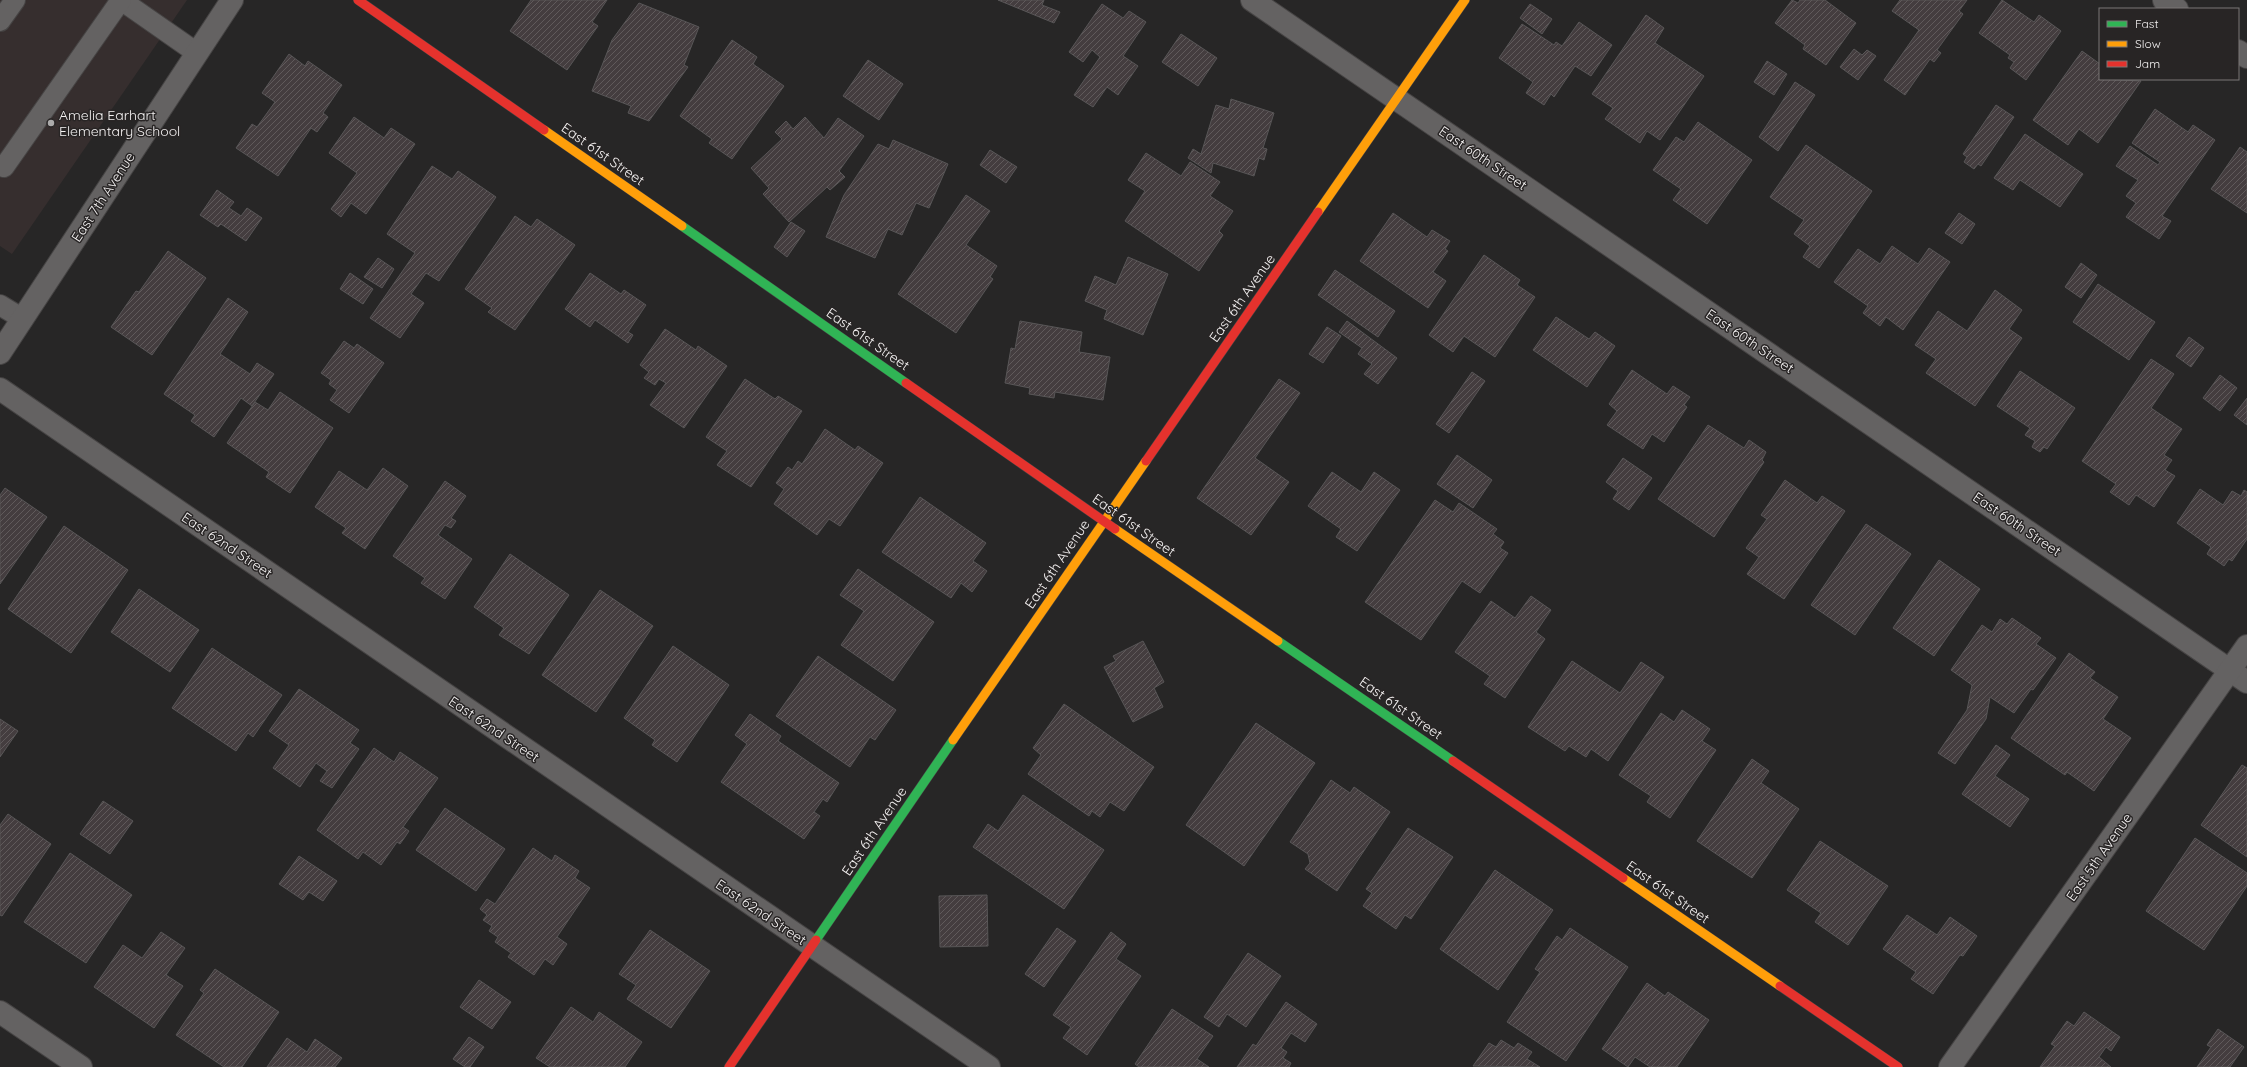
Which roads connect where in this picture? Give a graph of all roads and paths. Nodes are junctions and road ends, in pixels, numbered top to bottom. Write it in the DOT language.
graph roads {
  1 [pos="15,0"];
  2 [pos="121,0"];
  3 [pos="232,0"];
  4 [pos="358,0"];
  5 [pos="1252,0"];
  6 [pos="1466,0"];
  7 [pos="2164,0"];
  8 [pos="2176,8"];
  9 [pos="0,21"];
  10 [pos="197,53"];
  11 [pos="1397,99"];
  12 [pos="0,165"];
  13 [pos="0,304"];
  14 [pos="23,319"];
  15 [pos="0,353"];
  16 [pos="0,389"];
  17 [pos="1104,521"];
  18 [pos="2247,646"];
  19 [pos="2239,676"];
  20 [pos="812,946"];
  21 [pos="0,1012"];
  22 [pos="81,1067"];
  23 [pos="729,1067"];
  24 [pos="989,1067"];
  25 [pos="1898,1067"];
  26 [pos="1950,1067"];
  1 -- 9 [label="lane"];
  2 -- 10 [label="lane"];
  2 -- 12 [label="lane"];
  3 -- 10 [label="street, East 7th Avenue"];
  4 -- 17 [label="street, East 61st Street"];
  5 -- 11 [label="street, East 60th Street"];
  6 -- 11 [label="street, East 6th Avenue"];
  7 -- 8 [label="street"];
  10 -- 14 [label="street, East 7th Avenue"];
  11 -- 17 [label="street, East 6th Avenue"];
  11 -- 19 [label="street, East 60th Street"];
  13 -- 14 [label="lane"];
  14 -- 15 [label="street, East 7th Avenue"];
  16 -- 20 [label="street, East 62nd Street"];
  17 -- 20 [label="street, East 6th Avenue"];
  17 -- 25 [label="street, East 61st Street"];
  18 -- 19 [label="street, East 5th Avenue"];
  19 -- 26 [label="street, East 5th Avenue"];
  20 -- 23 [label="street, East 6th Avenue"];
  20 -- 24 [label="street, East 62nd Street"];
  21 -- 22 [label="street"];
}
